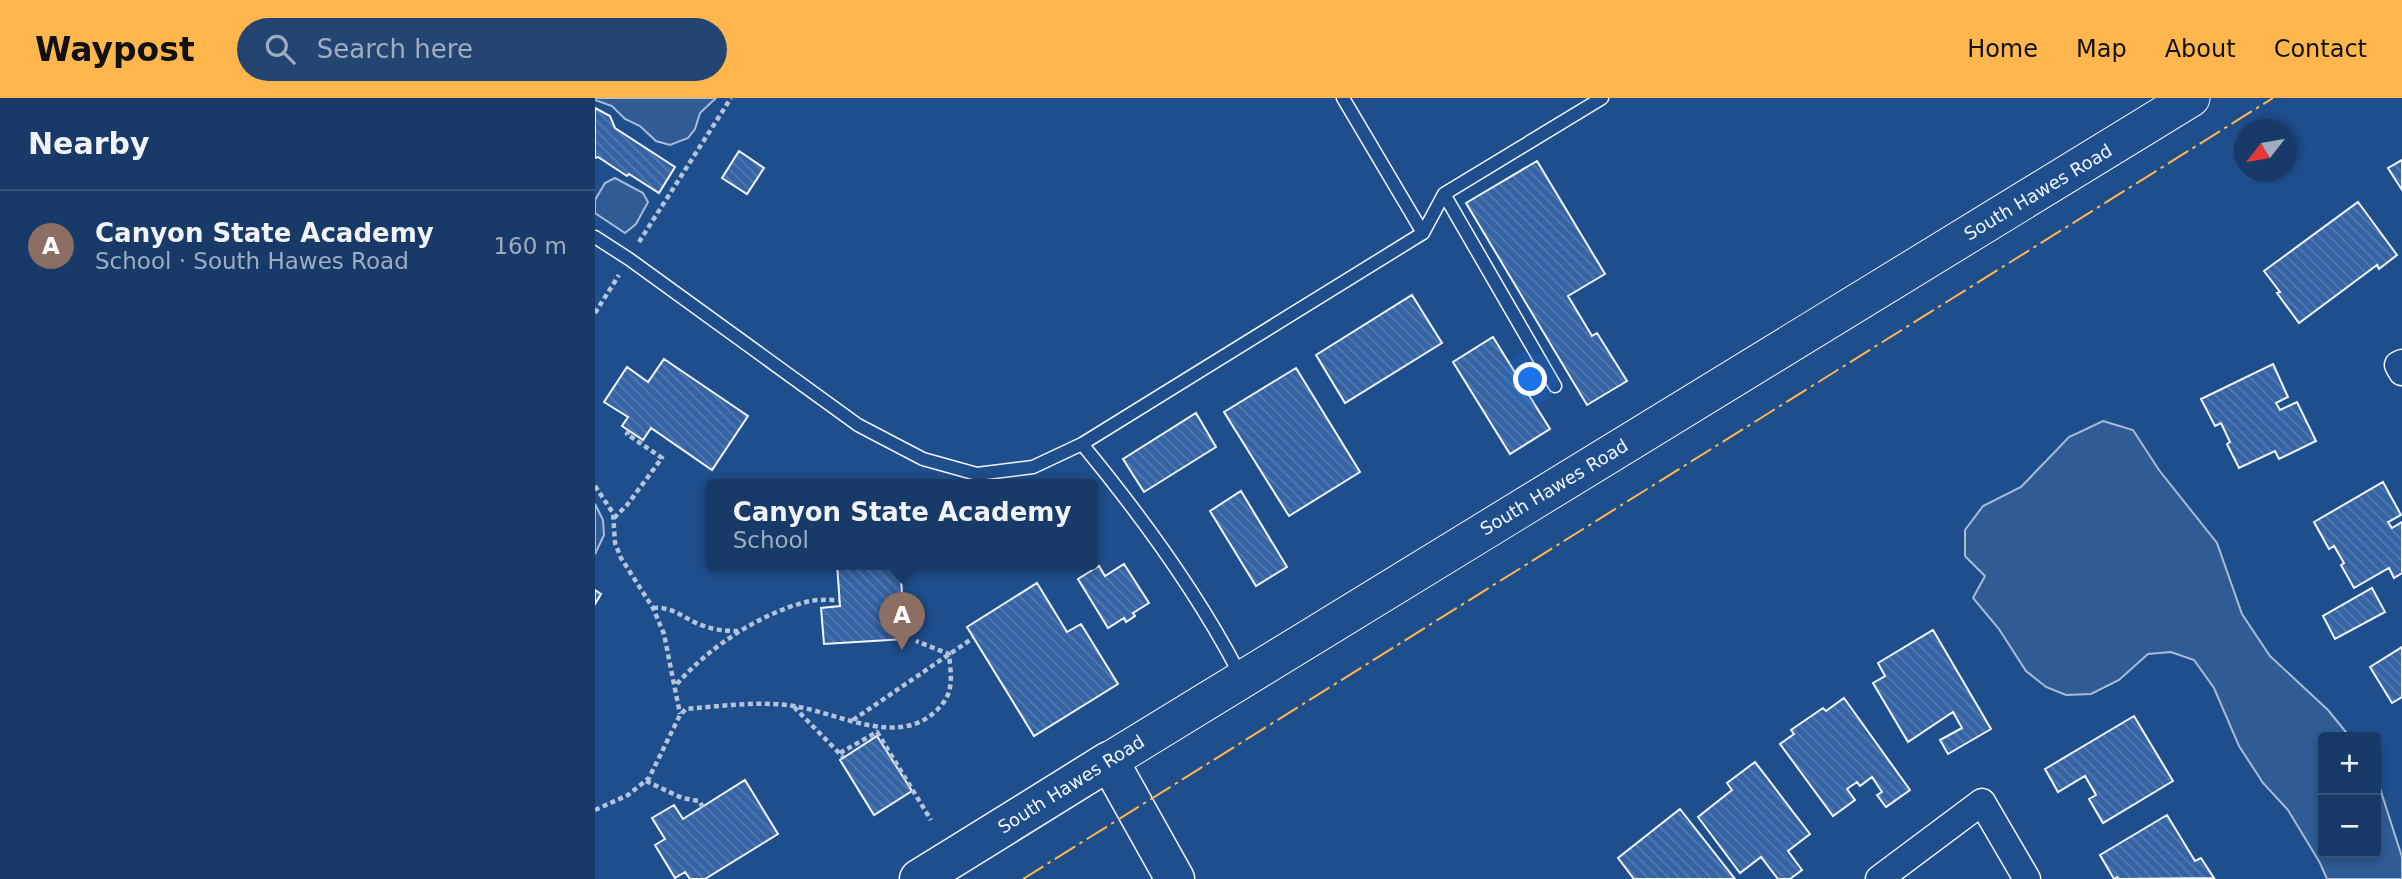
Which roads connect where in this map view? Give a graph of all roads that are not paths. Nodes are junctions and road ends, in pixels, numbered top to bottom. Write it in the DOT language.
graph roads {
  1 [pos="1343,98"];
  2 [pos="1602,98"];
  3 [pos="2191,98"];
  4 [pos="1444,194"];
  5 [pos="1423,233"];
  6 [pos="595,237"];
  7 [pos="1555,386"];
  8 [pos="1082,444"];
  9 [pos="1236,667"];
  10 [pos="1109,761"];
  11 [pos="919,879"];
  12 [pos="1175,879"];
  13 [pos="1879,879"];
  14 [pos="2027,879"];
  1 -- 5 [label="lane"];
  2 -- 4 [label="lane"];
  3 -- 10 [label="main road, South Hawes Road"];
  4 -- 5 [label="lane"];
  4 -- 7 [label="lane"];
  5 -- 8 [label="lane"];
  6 -- 8 [label="lane"];
  8 -- 9 [label="lane"];
  10 -- 11 [label="main road, South Hawes Road"];
  10 -- 12 [label="main road"];
  13 -- 14 [label="street"];
}
